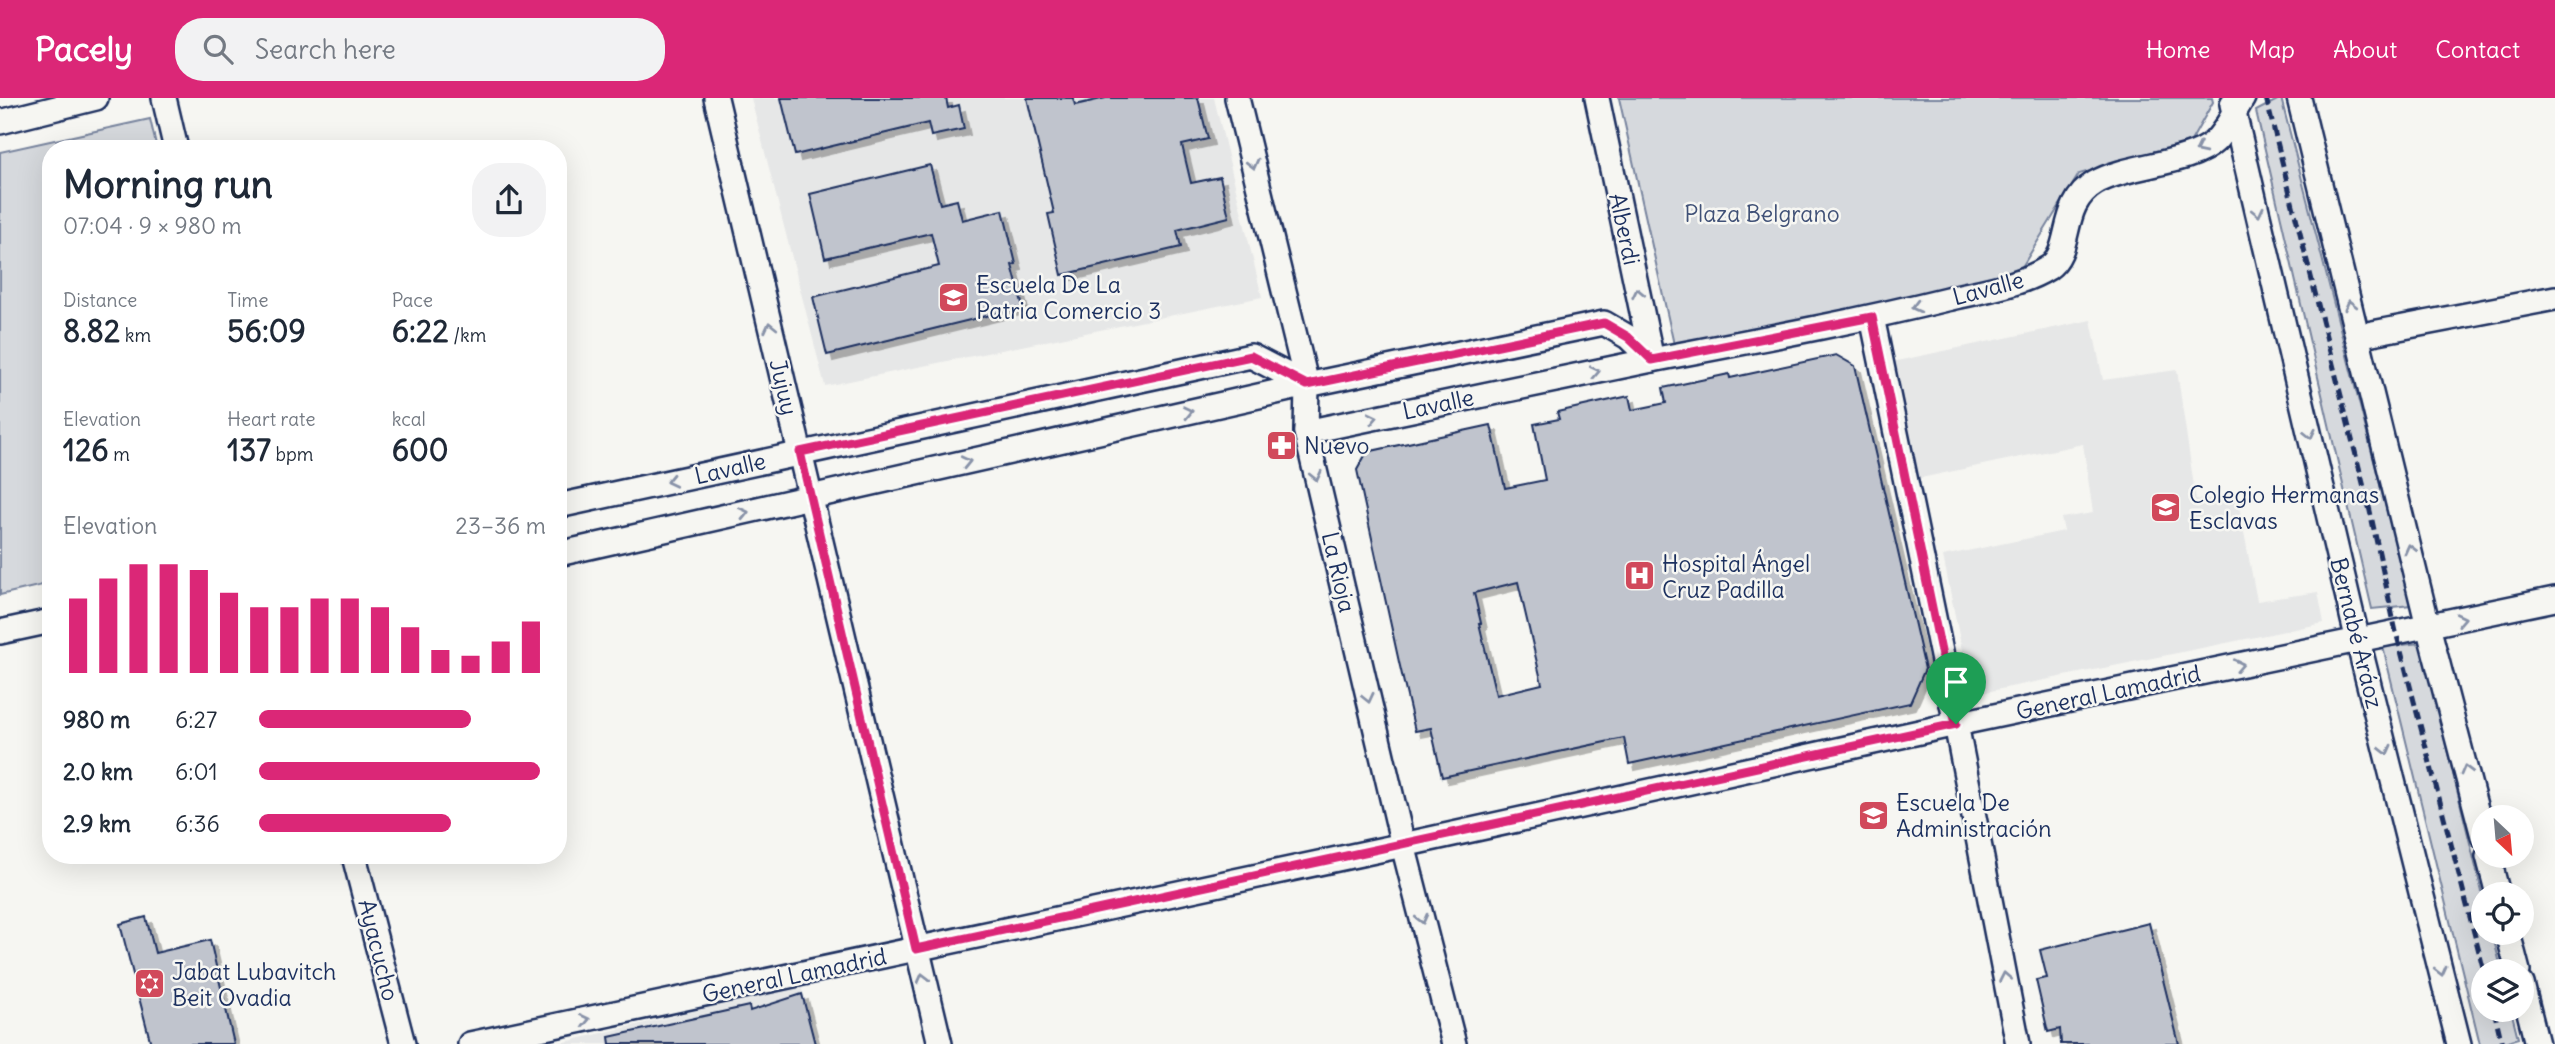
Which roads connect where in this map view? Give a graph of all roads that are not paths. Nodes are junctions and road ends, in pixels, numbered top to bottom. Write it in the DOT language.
graph roads {
  1 [pos="96,98"];
  2 [pos="164,98"];
  3 [pos="716,98"];
  4 [pos="1237,98"];
  5 [pos="1597,98"];
  6 [pos="2299,98"];
  7 [pos="2236,102"];
  8 [pos="0,122"];
  9 [pos="174,140"];
  10 [pos="2555,298"];
  11 [pos="1872,317"];
  12 [pos="2357,336"];
  13 [pos="1652,360"];
  14 [pos="1307,385"];
  15 [pos="1306,432"];
  16 [pos="800,452"];
  17 [pos="810,498"];
  18 [pos="567,504"];
  19 [pos="567,552"];
  20 [pos="2555,598"];
  21 [pos="42,623"];
  22 [pos="2428,626"];
  23 [pos="0,632"];
  24 [pos="2358,641"];
  25 [pos="1956,724"];
  26 [pos="2475,805"];
  27 [pos="1403,845"];
  28 [pos="357,864"];
  29 [pos="916,949"];
  30 [pos="2532,1022"];
  31 [pos="403,1044"];
  32 [pos="470,1044"];
  33 [pos="940,1044"];
  34 [pos="1454,1044"];
  35 [pos="2018,1044"];
  36 [pos="2459,1044"];
  37 [pos="2538,1044"];
  1 -- 8 [label="street"];
  2 -- 9 [label="street"];
  16 -- 3 [label="street, Jujuy, one-way"];
  4 -- 14 [label="street, La Rioja, one-way"];
  13 -- 5 [label="street, Alberdi, one-way"];
  12 -- 6 [label="street, one-way"];
  7 -- 11 [label="street, Lavalle, one-way"];
  7 -- 24 [label="street, Bernabé Aráoz, one-way"];
  10 -- 12 [label="street"];
  11 -- 13 [label="street, Lavalle"];
  11 -- 25 [label="street"];
  22 -- 12 [label="street, one-way"];
  13 -- 14 [label="street, Lavalle"];
  15 -- 13 [label="street, Lavalle, one-way"];
  14 -- 15 [label="street, La Rioja"];
  14 -- 16 [label="street, Lavalle"];
  17 -- 14 [label="street, Lavalle, one-way"];
  15 -- 27 [label="street, La Rioja, one-way"];
  16 -- 17 [label="street, Jujuy"];
  16 -- 18 [label="street, Lavalle, one-way"];
  19 -- 17 [label="street, Lavalle, one-way"];
  17 -- 29 [label="street, Jujuy"];
  22 -- 20 [label="street, General Lamadrid, one-way"];
  21 -- 23 [label="street"];
  22 -- 24 [label="street, General Lamadrid"];
  26 -- 22 [label="street, one-way"];
  25 -- 24 [label="street, General Lamadrid, one-way"];
  24 -- 36 [label="street, Bernabé Aráoz, one-way"];
  25 -- 27 [label="street, General Lamadrid"];
  35 -- 25 [label="street, one-way"];
  27 -- 29 [label="street, General Lamadrid"];
  27 -- 34 [label="street, La Rioja, one-way"];
  28 -- 31 [label="street, Ayacucho"];
  32 -- 29 [label="street, General Lamadrid, one-way"];
  33 -- 29 [label="street, Jujuy, one-way"];
  30 -- 37 [label="street"];
}
